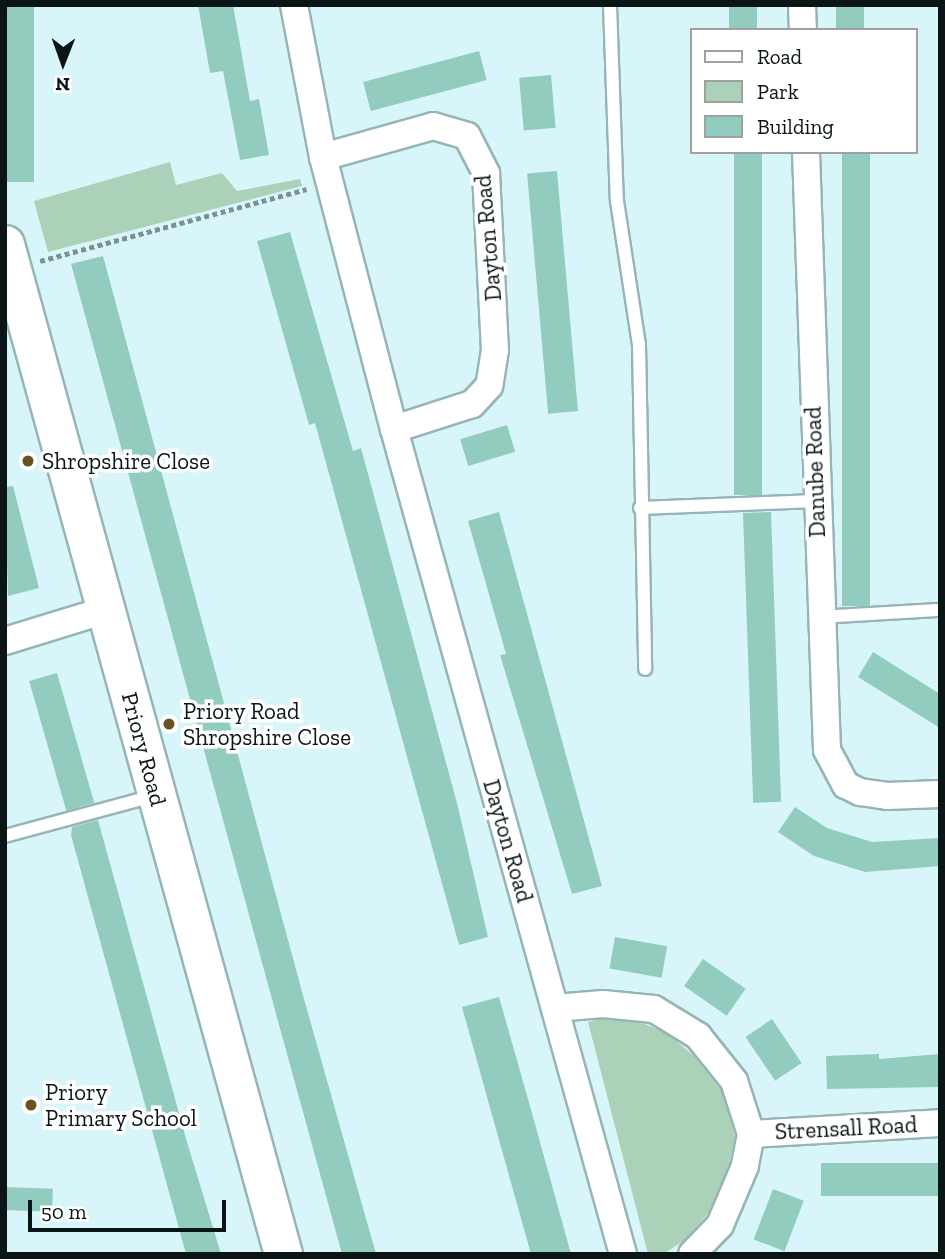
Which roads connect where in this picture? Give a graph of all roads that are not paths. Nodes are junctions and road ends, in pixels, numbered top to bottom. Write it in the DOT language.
graph roads {
  1 [pos="294,5"];
  2 [pos="610,5"];
  3 [pos="802,5"];
  4 [pos="803,28"];
  5 [pos="806,154"];
  6 [pos="323,157"];
  7 [pos="9,256"];
  8 [pos="394,429"];
  9 [pos="816,501"];
  10 [pos="640,508"];
  11 [pos="106,610"];
  12 [pos="940,610"];
  13 [pos="820,617"];
  14 [pos="5,641"];
  15 [pos="645,669"];
  16 [pos="940,794"];
  17 [pos="156,795"];
  18 [pos="5,836"];
  19 [pos="555,1008"];
  20 [pos="940,1123"];
  21 [pos="751,1134"];
  22 [pos="283,1254"];
  23 [pos="623,1254"];
  24 [pos="692,1254"];
  1 -- 6 [label="street, Dayton Road"];
  2 -- 10 [label="lane"];
  3 -- 4 [label="street"];
  5 -- 9 [label="street, Danube Road"];
  6 -- 8 [label="street, Dayton Road"];
  6 -- 8 [label="street, Dayton Road"];
  7 -- 11 [label="street, Priory Road"];
  8 -- 19 [label="street, Dayton Road"];
  9 -- 10 [label="lane"];
  9 -- 13 [label="street, Danube Road"];
  10 -- 15 [label="lane"];
  11 -- 14 [label="street"];
  11 -- 17 [label="street, Priory Road"];
  12 -- 13 [label="lane"];
  13 -- 16 [label="street, Danube Road"];
  17 -- 18 [label="lane"];
  17 -- 22 [label="street, Priory Road"];
  19 -- 21 [label="street, Strensall Road"];
  19 -- 23 [label="street, Dayton Road"];
  20 -- 21 [label="street, Strensall Road"];
  21 -- 24 [label="street, Strensall Road"];
}
